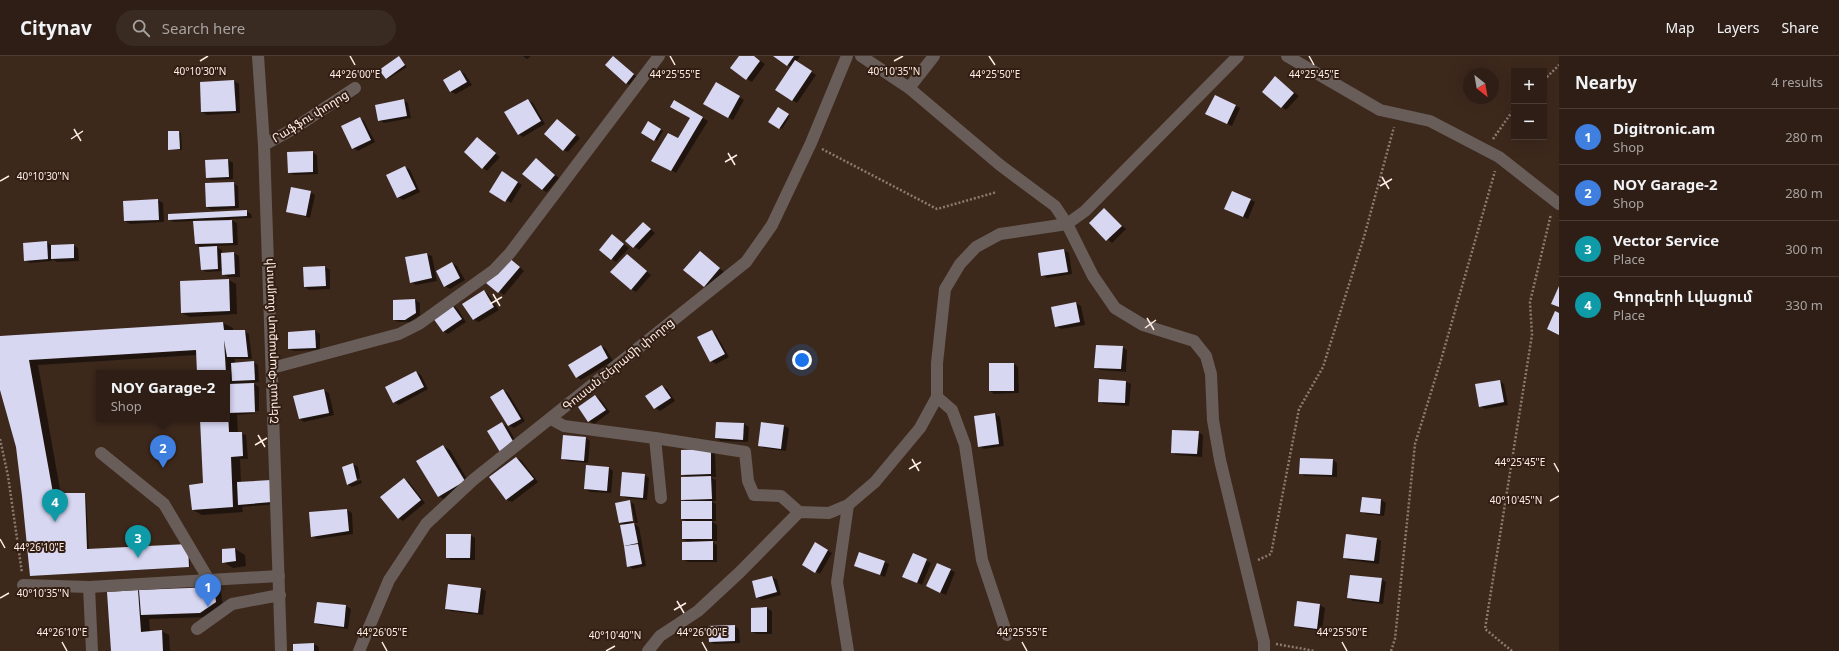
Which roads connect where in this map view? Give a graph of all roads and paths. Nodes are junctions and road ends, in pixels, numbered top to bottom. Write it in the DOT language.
graph roads {
  1 [pos="258,56"];
  2 [pos="659,56"];
  3 [pos="846,56"];
  4 [pos="861,56"];
  5 [pos="934,56"];
  6 [pos="1238,56"];
  7 [pos="1287,56"];
  8 [pos="1559,65"];
  9 [pos="1547,77"];
  10 [pos="355,88"];
  11 [pos="909,88"];
  12 [pos="1511,113"];
  13 [pos="1398,114"];
  14 [pos="811,143"];
  15 [pos="264,144"];
  16 [pos="1486,150"];
  17 [pos="1499,157"];
  18 [pos="997,192"];
  19 [pos="1556,202"];
  20 [pos="1067,224"];
  21 [pos="272,368"];
  22 [pos="937,397"];
  23 [pos="551,419"];
  24 [pos="655,438"];
  25 [pos="0,439"];
  26 [pos="101,452"];
  27 [pos="661,498"];
  28 [pos="848,505"];
  29 [pos="799,512"];
  30 [pos="1247,566"];
  31 [pos="279,576"];
  32 [pos="208,580"];
  33 [pos="23,585"];
  34 [pos="89,587"];
  35 [pos="280,596"];
  36 [pos="197,629"];
  37 [pos="1007,635"];
  38 [pos="1264,647"];
  39 [pos="92,651"];
  40 [pos="281,651"];
  41 [pos="360,651"];
  42 [pos="648,651"];
  43 [pos="848,651"];
  44 [pos="1315,651"];
  45 [pos="1391,651"];
  46 [pos="1512,651"];
  1 -- 15 [label="street, Շերամ-Փարաքար մայրուղի"];
  2 -- 21 [label="street"];
  3 -- 14 [label="street, Գուսան Շերամի փողոց"];
  4 -- 11 [label="street"];
  5 -- 11 [label="street"];
  6 -- 20 [label="street"];
  7 -- 13 [label="street"];
  8 -- 9 [label="path"];
  10 -- 15 [label="street, Րաֆֆու փողոց"];
  11 -- 20 [label="street"];
  12 -- 16 [label="path"];
  13 -- 16 [label="street"];
  13 -- 30 [label="path"];
  14 -- 18 [label="path"];
  14 -- 23 [label="street, Գուսան Շերամի փողոց"];
  15 -- 21 [label="street, Շերամ-Փարաքար մայրուղի"];
  16 -- 17 [label="street"];
  17 -- 19 [label="street"];
  17 -- 45 [label="path"];
  19 -- 46 [label="path"];
  20 -- 22 [label="street"];
  20 -- 30 [label="street"];
  21 -- 31 [label="street, Շերամ-Փարաքար մայրուղի"];
  22 -- 28 [label="street"];
  22 -- 37 [label="street"];
  23 -- 24 [label="street"];
  23 -- 41 [label="street, Գուսան Շերամի փողոց"];
  24 -- 27 [label="street"];
  24 -- 29 [label="street"];
  25 -- 33 [label="path"];
  26 -- 32 [label="street"];
  28 -- 29 [label="street"];
  28 -- 43 [label="street"];
  29 -- 42 [label="street"];
  30 -- 38 [label="street"];
  31 -- 32 [label="street"];
  31 -- 35 [label="street, Շերամ-Փարաքար մայրուղի"];
  32 -- 34 [label="street"];
  33 -- 34 [label="street"];
  34 -- 39 [label="street"];
  35 -- 36 [label="street"];
  35 -- 40 [label="street, Շերամ-Փարաքար մայրուղի"];
  38 -- 44 [label="path"];
}
